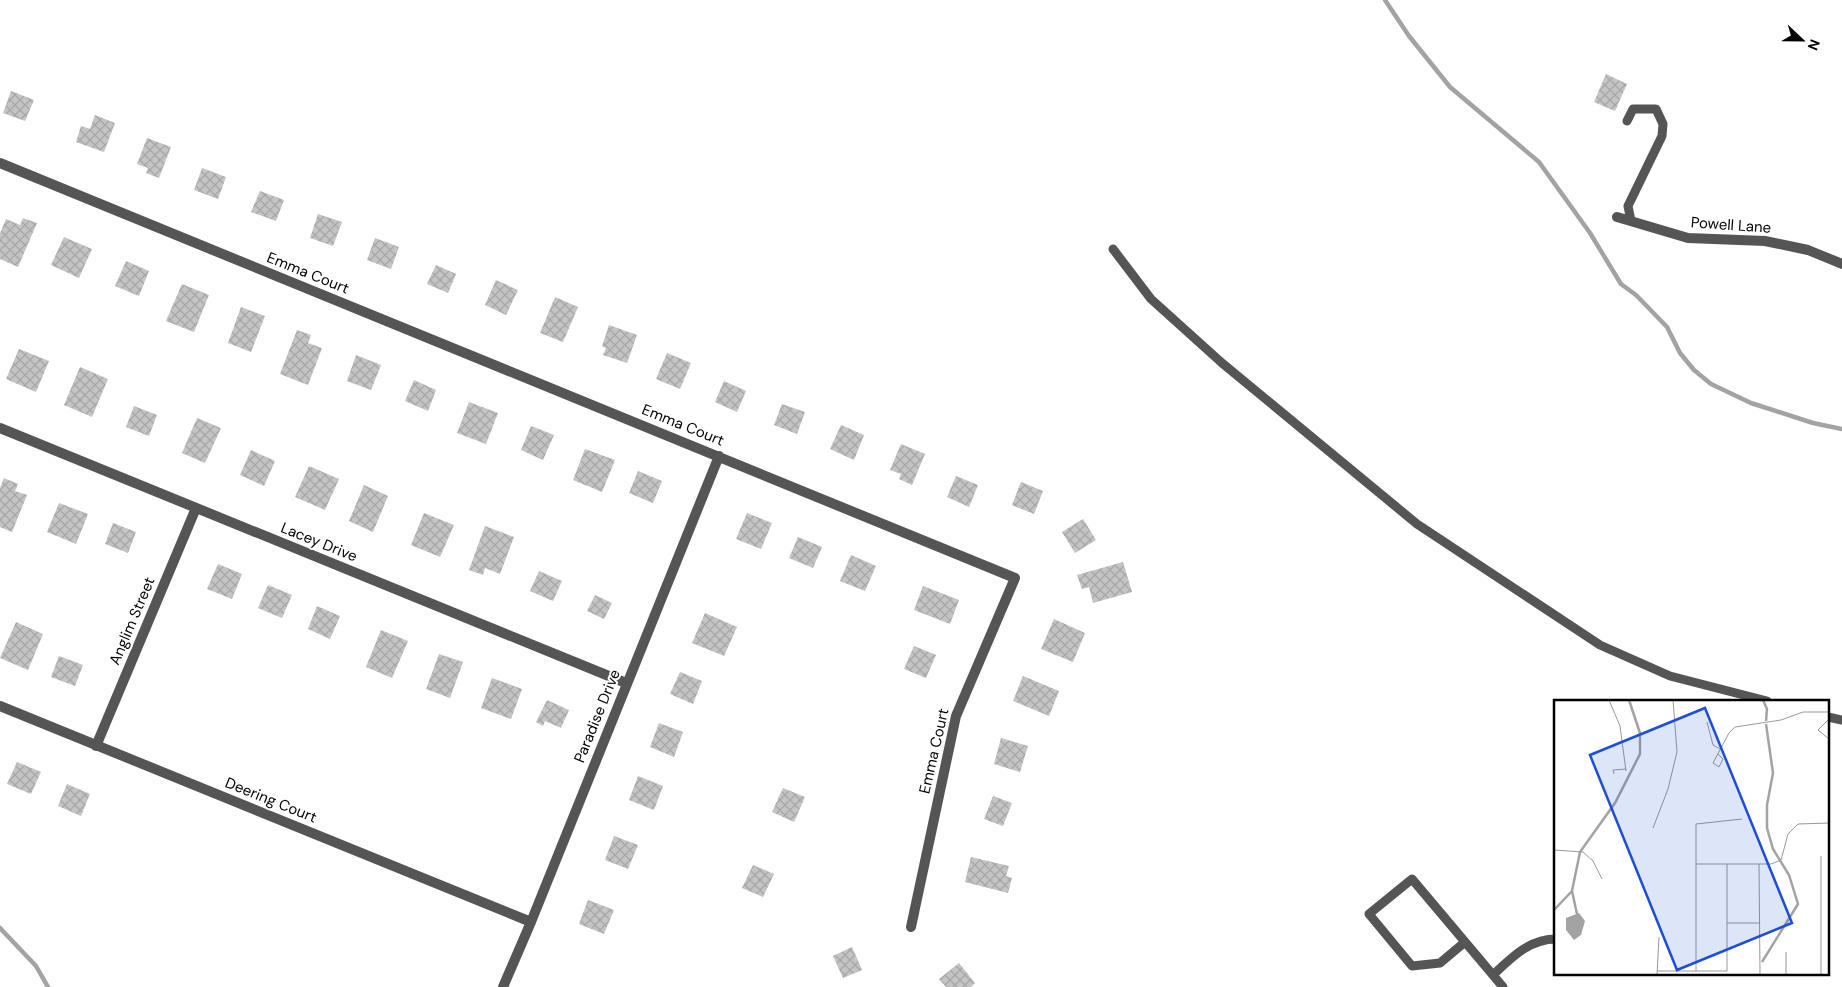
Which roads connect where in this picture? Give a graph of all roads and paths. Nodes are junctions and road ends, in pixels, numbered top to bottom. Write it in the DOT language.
graph roads {
  1 [pos="1627,121"];
  2 [pos="0,164"];
  3 [pos="1617,217"];
  4 [pos="1631,221"];
  5 [pos="1113,249"];
  6 [pos="1842,264"];
  7 [pos="0,428"];
  8 [pos="719,456"];
  9 [pos="196,508"];
  10 [pos="626,683"];
  11 [pos="1763,700"];
  12 [pos="0,706"];
  13 [pos="96,746"];
  14 [pos="531,922"];
  15 [pos="912,927"];
  16 [pos="1554,939"];
  17 [pos="1465,942"];
  18 [pos="1493,975"];
  19 [pos="503,987"];
  20 [pos="1503,987"];
  1 -- 4 [label="lane"];
  2 -- 8 [label="street, Emma Court"];
  3 -- 4 [label="street, Powell Lane"];
  4 -- 6 [label="street, Powell Lane"];
  5 -- 11 [label="lane"];
  7 -- 9 [label="street, Lacey Drive"];
  8 -- 10 [label="street, Paradise Drive"];
  8 -- 15 [label="street, Emma Court"];
  9 -- 10 [label="street, Lacey Drive"];
  9 -- 13 [label="street, Anglim Street"];
  10 -- 14 [label="street, Paradise Drive"];
  12 -- 13 [label="street, Deering Court"];
  13 -- 14 [label="street, Deering Court"];
  14 -- 19 [label="street, Paradise Drive"];
  16 -- 18 [label="lane"];
  17 -- 17 [label="lane"];
  17 -- 18 [label="lane"];
  18 -- 20 [label="lane"];
}
